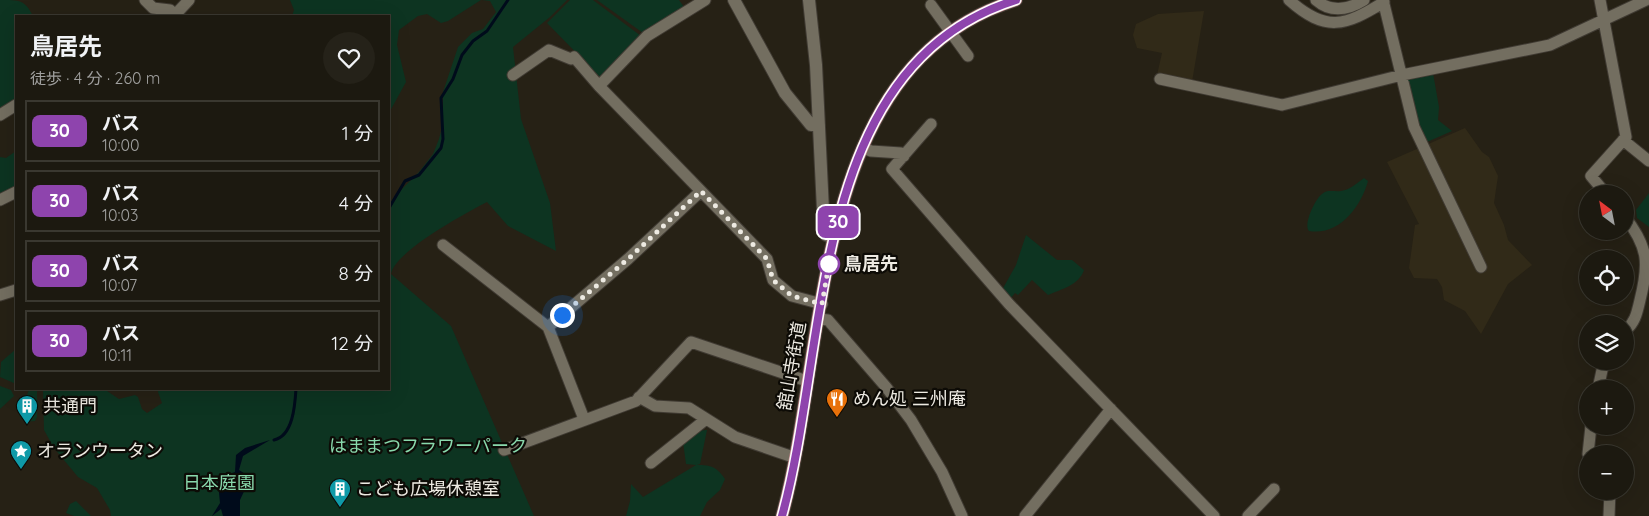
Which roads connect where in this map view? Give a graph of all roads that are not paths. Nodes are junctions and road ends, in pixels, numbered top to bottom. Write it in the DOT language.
graph roads {
  1 [pos="145,0"];
  2 [pos="189,0"];
  3 [pos="705,0"];
  4 [pos="734,0"];
  5 [pos="809,0"];
  6 [pos="1016,0"];
  7 [pos="1289,0"];
  8 [pos="1316,0"];
  9 [pos="1364,0"];
  10 [pos="1600,0"];
  11 [pos="1646,0"];
  12 [pos="1384,1"];
  13 [pos="931,5"];
  14 [pos="173,15"];
  15 [pos="175,15"];
  16 [pos="1604,20"];
  17 [pos="950,32"];
  18 [pos="968,56"];
  19 [pos="1402,75"];
  20 [pos="513,76"];
  21 [pos="1160,79"];
  22 [pos="599,86"];
  23 [pos="15,106"];
  24 [pos="0,115"];
  25 [pos="931,124"];
  26 [pos="819,125"];
  27 [pos="1623,140"];
  28 [pos="863,148"];
  29 [pos="904,156"];
  30 [pos="1649,161"];
  31 [pos="1598,185"];
  32 [pos="701,191"];
  33 [pos="15,192"];
  34 [pos="0,200"];
  35 [pos="1634,230"];
  36 [pos="834,238"];
  37 [pos="443,245"];
  38 [pos="1481,267"];
  39 [pos="15,290"];
  40 [pos="0,295"];
  41 [pos="822,304"];
  42 [pos="819,319"];
  43 [pos="1634,320"];
  44 [pos="548,327"];
  45 [pos="808,381"];
  46 [pos="639,397"];
  47 [pos="1111,409"];
  48 [pos="584,419"];
  49 [pos="705,420"];
  50 [pos="504,450"];
  51 [pos="794,457"];
  52 [pos="651,463"];
  53 [pos="1274,489"];
  54 [pos="1610,500"];
  55 [pos="782,516"];
  56 [pos="962,516"];
  57 [pos="1025,516"];
  58 [pos="1214,516"];
  59 [pos="1248,516"];
  60 [pos="1610,516"];
  1 -- 14 [label="street"];
  2 -- 15 [label="street"];
  3 -- 22 [label="street"];
  4 -- 26 [label="street"];
  5 -- 26 [label="street"];
  6 -- 17 [label="main road, 舘山寺街道"];
  7 -- 12 [label="street"];
  8 -- 9 [label="street"];
  10 -- 16 [label="street"];
  11 -- 16 [label="street"];
  12 -- 19 [label="street"];
  13 -- 17 [label="street"];
  16 -- 19 [label="street"];
  16 -- 27 [label="street"];
  17 -- 18 [label="street"];
  17 -- 28 [label="main road, 舘山寺街道"];
  19 -- 21 [label="street"];
  19 -- 38 [label="street"];
  20 -- 22 [label="street"];
  22 -- 32 [label="street"];
  23 -- 24 [label="street"];
  25 -- 29 [label="street"];
  26 -- 36 [label="street"];
  27 -- 30 [label="street"];
  27 -- 31 [label="street"];
  28 -- 29 [label="street"];
  28 -- 36 [label="main road, 舘山寺街道"];
  29 -- 47 [label="street"];
  32 -- 41 [label="street"];
  32 -- 44 [label="street"];
  33 -- 34 [label="street"];
  35 -- 43 [label="street"];
  36 -- 41 [label="main road, 舘山寺街道"];
  37 -- 44 [label="street"];
  39 -- 40 [label="street"];
  41 -- 42 [label="main road, 舘山寺街道"];
  42 -- 45 [label="main road, 舘山寺街道"];
  42 -- 56 [label="street"];
  44 -- 48 [label="street"];
  45 -- 46 [label="street"];
  45 -- 51 [label="main road, 舘山寺街道"];
  46 -- 48 [label="street"];
  46 -- 49 [label="street"];
  47 -- 57 [label="street"];
  47 -- 58 [label="street"];
  48 -- 50 [label="street"];
  49 -- 51 [label="street"];
  49 -- 52 [label="street"];
  51 -- 55 [label="main road, 舘山寺街道"];
  53 -- 59 [label="street"];
  54 -- 60 [label="street"];
}
